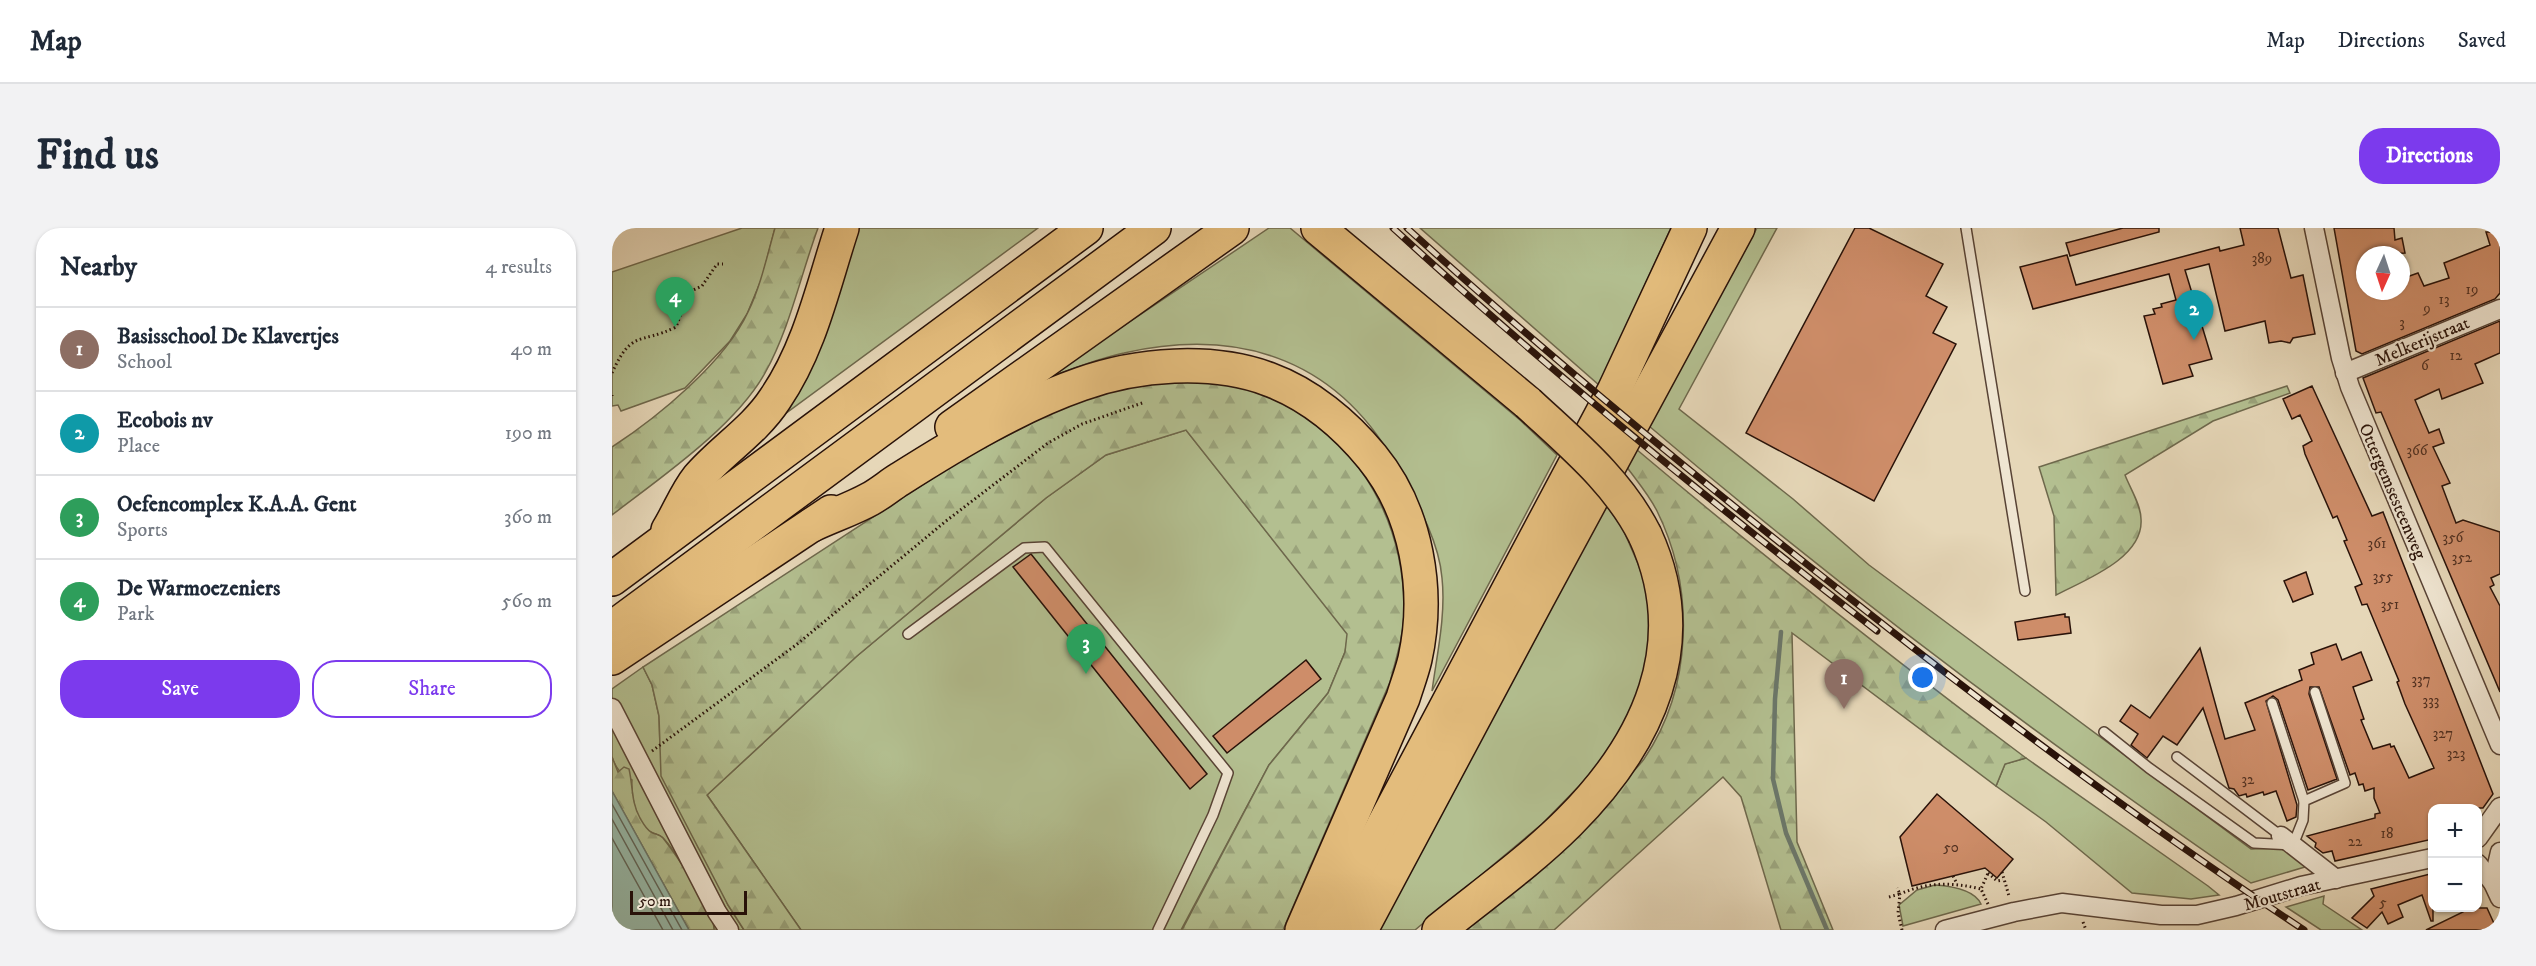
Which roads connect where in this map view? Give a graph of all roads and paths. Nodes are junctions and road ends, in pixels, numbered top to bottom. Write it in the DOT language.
graph roads {
  1 [pos="842,228"];
  2 [pos="1086,228"];
  3 [pos="1154,228"];
  4 [pos="1232,228"];
  5 [pos="1690,228"];
  6 [pos="1738,228"];
  7 [pos="1966,228"];
  8 [pos="2314,228"];
  9 [pos="1327,236"];
  10 [pos="723,264"];
  11 [pos="2500,309"];
  12 [pos="612,373"];
  13 [pos="2345,373"];
  14 [pos="1145,402"];
  15 [pos="812,525"];
  16 [pos="661,542"];
  17 [pos="612,579"];
  18 [pos="2025,591"];
  19 [pos="908,634"];
  20 [pos="620,637"];
  21 [pos="2315,692"];
  22 [pos="2272,704"];
  23 [pos="612,708"];
  24 [pos="2104,732"];
  25 [pos="2500,745"];
  26 [pos="2177,757"];
  27 [pos="639,760"];
  28 [pos="2304,801"];
  29 [pos="2500,807"];
  30 [pos="2482,832"];
  31 [pos="2287,841"];
  32 [pos="2482,852"];
  33 [pos="2500,852"];
  34 [pos="2428,859"];
  35 [pos="2482,870"];
  36 [pos="2002,872"];
  37 [pos="1953,876"];
  38 [pos="2336,879"];
  39 [pos="2003,880"];
  40 [pos="1957,884"];
  41 [pos="1896,888"];
  42 [pos="1981,889"];
  43 [pos="2496,891"];
  44 [pos="1900,894"];
  45 [pos="1889,897"];
  46 [pos="2014,912"];
  47 [pos="1992,917"];
  48 [pos="2084,923"];
  49 [pos="2199,923"];
  50 [pos="729,930"];
  51 [pos="1158,930"];
  52 [pos="1302,930"];
  53 [pos="1332,930"];
  54 [pos="1361,930"];
  55 [pos="1439,930"];
  56 [pos="1902,930"];
  57 [pos="1947,930"];
  58 [pos="2086,930"];
  1 -- 16 [label="highway"];
  2 -- 16 [label="highway"];
  3 -- 20 [label="highway"];
  4 -- 15 [label="highway"];
  5 -- 53 [label="highway"];
  6 -- 54 [label="highway"];
  7 -- 18 [label="lane"];
  8 -- 13 [label="street, Ottergemsesteenweg"];
  9 -- 55 [label="highway, bridge"];
  10 -- 12 [label="path"];
  11 -- 13 [label="street, Melkerijstraat"];
  13 -- 25 [label="street, Ottergemsesteenweg"];
  14 -- 27 [label="path"];
  15 -- 20 [label="highway"];
  15 -- 52 [label="highway"];
  16 -- 17 [label="highway"];
  19 -- 51 [label="lane"];
  21 -- 28 [label="lane"];
  22 -- 28 [label="lane"];
  23 -- 27 [label="street"];
  24 -- 31 [label="lane"];
  26 -- 31 [label="lane"];
  27 -- 50 [label="street"];
  28 -- 31 [label="lane"];
  29 -- 30 [label="street"];
  31 -- 38 [label="street, Moutstraat"];
  32 -- 33 [label="street"];
  33 -- 43 [label="street"];
  34 -- 38 [label="street, Moutstraat"];
  35 -- 43 [label="street"];
  36 -- 39 [label="path"];
  37 -- 40 [label="path"];
  38 -- 49 [label="street, Moutstraat"];
  39 -- 42 [label="path"];
  39 -- 46 [label="path"];
  40 -- 42 [label="path"];
  40 -- 44 [label="path"];
  41 -- 44 [label="path"];
  42 -- 47 [label="path"];
  44 -- 45 [label="path"];
  44 -- 56 [label="path"];
  46 -- 47 [label="street, Moutstraat"];
  46 -- 49 [label="street, Moutstraat"];
  47 -- 57 [label="street, Moutstraat"];
  48 -- 58 [label="path"];
}
